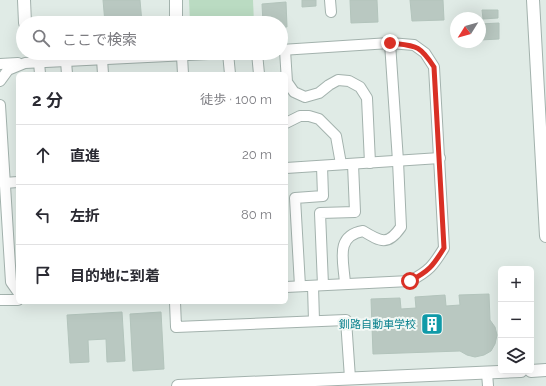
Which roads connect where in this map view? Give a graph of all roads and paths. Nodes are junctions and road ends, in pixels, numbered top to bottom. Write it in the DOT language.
graph roads {
  1 [pos="24,0"];
  2 [pos="176,0"];
  3 [pos="330,0"];
  4 [pos="533,0"];
  5 [pos="331,12"];
  6 [pos="25,16"];
  7 [pos="176,16"];
  8 [pos="390,43"];
  9 [pos="288,50"];
  10 [pos="84,60"];
  11 [pos="102,60"];
  12 [pos="182,60"];
  13 [pos="229,60"];
  14 [pos="258,60"];
  15 [pos="284,60"];
  16 [pos="66,61"];
  17 [pos="25,62"];
  18 [pos="39,62"];
  19 [pos="0,64"];
  20 [pos="40,72"];
  21 [pos="67,72"];
  22 [pos="103,72"];
  23 [pos="183,72"];
  24 [pos="230,72"];
  25 [pos="259,72"];
  26 [pos="286,72"];
  27 [pos="0,81"];
  28 [pos="288,83"];
  29 [pos="0,105"];
  30 [pos="288,122"];
  31 [pos="440,158"];
  32 [pos="398,161"];
  33 [pos="370,163"];
  34 [pos="341,164"];
  35 [pos="353,164"];
  36 [pos="322,166"];
  37 [pos="288,168"];
  38 [pos="16,182"];
  39 [pos="4,183"];
  40 [pos="13,236"];
  41 [pos="546,236"];
  42 [pos="345,284"];
  43 [pos="318,285"];
  44 [pos="300,286"];
  45 [pos="288,287"];
  46 [pos="16,289"];
  47 [pos="0,300"];
  48 [pos="16,300"];
  49 [pos="176,304"];
  50 [pos="314,321"];
  51 [pos="534,370"];
  52 [pos="546,370"];
  53 [pos="487,372"];
  54 [pos="498,372"];
  55 [pos="350,378"];
  56 [pos="365,382"];
  57 [pos="178,386"];
  58 [pos="488,386"];
  1 -- 6 [label="street"];
  2 -- 7 [label="street"];
  3 -- 5 [label="lane"];
  4 -- 41 [label="street"];
  8 -- 9 [label="lane"];
  8 -- 31 [label="lane"];
  8 -- 32 [label="lane"];
  10 -- 16 [label="lane"];
  11 -- 22 [label="lane"];
  12 -- 23 [label="lane"];
  13 -- 24 [label="lane"];
  14 -- 25 [label="lane"];
  15 -- 26 [label="lane"];
  16 -- 18 [label="lane"];
  16 -- 21 [label="lane"];
  17 -- 18 [label="lane"];
  17 -- 19 [label="lane"];
  17 -- 27 [label="lane"];
  18 -- 20 [label="lane"];
  28 -- 33 [label="lane"];
  29 -- 39 [label="lane"];
  30 -- 34 [label="lane"];
  31 -- 32 [label="lane"];
  31 -- 42 [label="lane"];
  32 -- 33 [label="lane"];
  32 -- 42 [label="lane"];
  33 -- 35 [label="lane"];
  34 -- 35 [label="lane"];
  34 -- 36 [label="lane"];
  35 -- 43 [label="lane"];
  36 -- 37 [label="lane"];
  36 -- 44 [label="lane"];
  38 -- 39 [label="lane"];
  39 -- 40 [label="lane"];
  40 -- 46 [label="lane"];
  42 -- 43 [label="lane"];
  43 -- 44 [label="lane"];
  43 -- 50 [label="lane"];
  44 -- 45 [label="lane"];
  47 -- 48 [label="lane"];
  49 -- 50 [label="lane"];
  50 -- 55 [label="lane"];
  51 -- 52 [label="street"];
  53 -- 54 [label="street"];
  53 -- 56 [label="street"];
  53 -- 58 [label="lane"];
  55 -- 56 [label="street"];
  55 -- 57 [label="street"];
}
